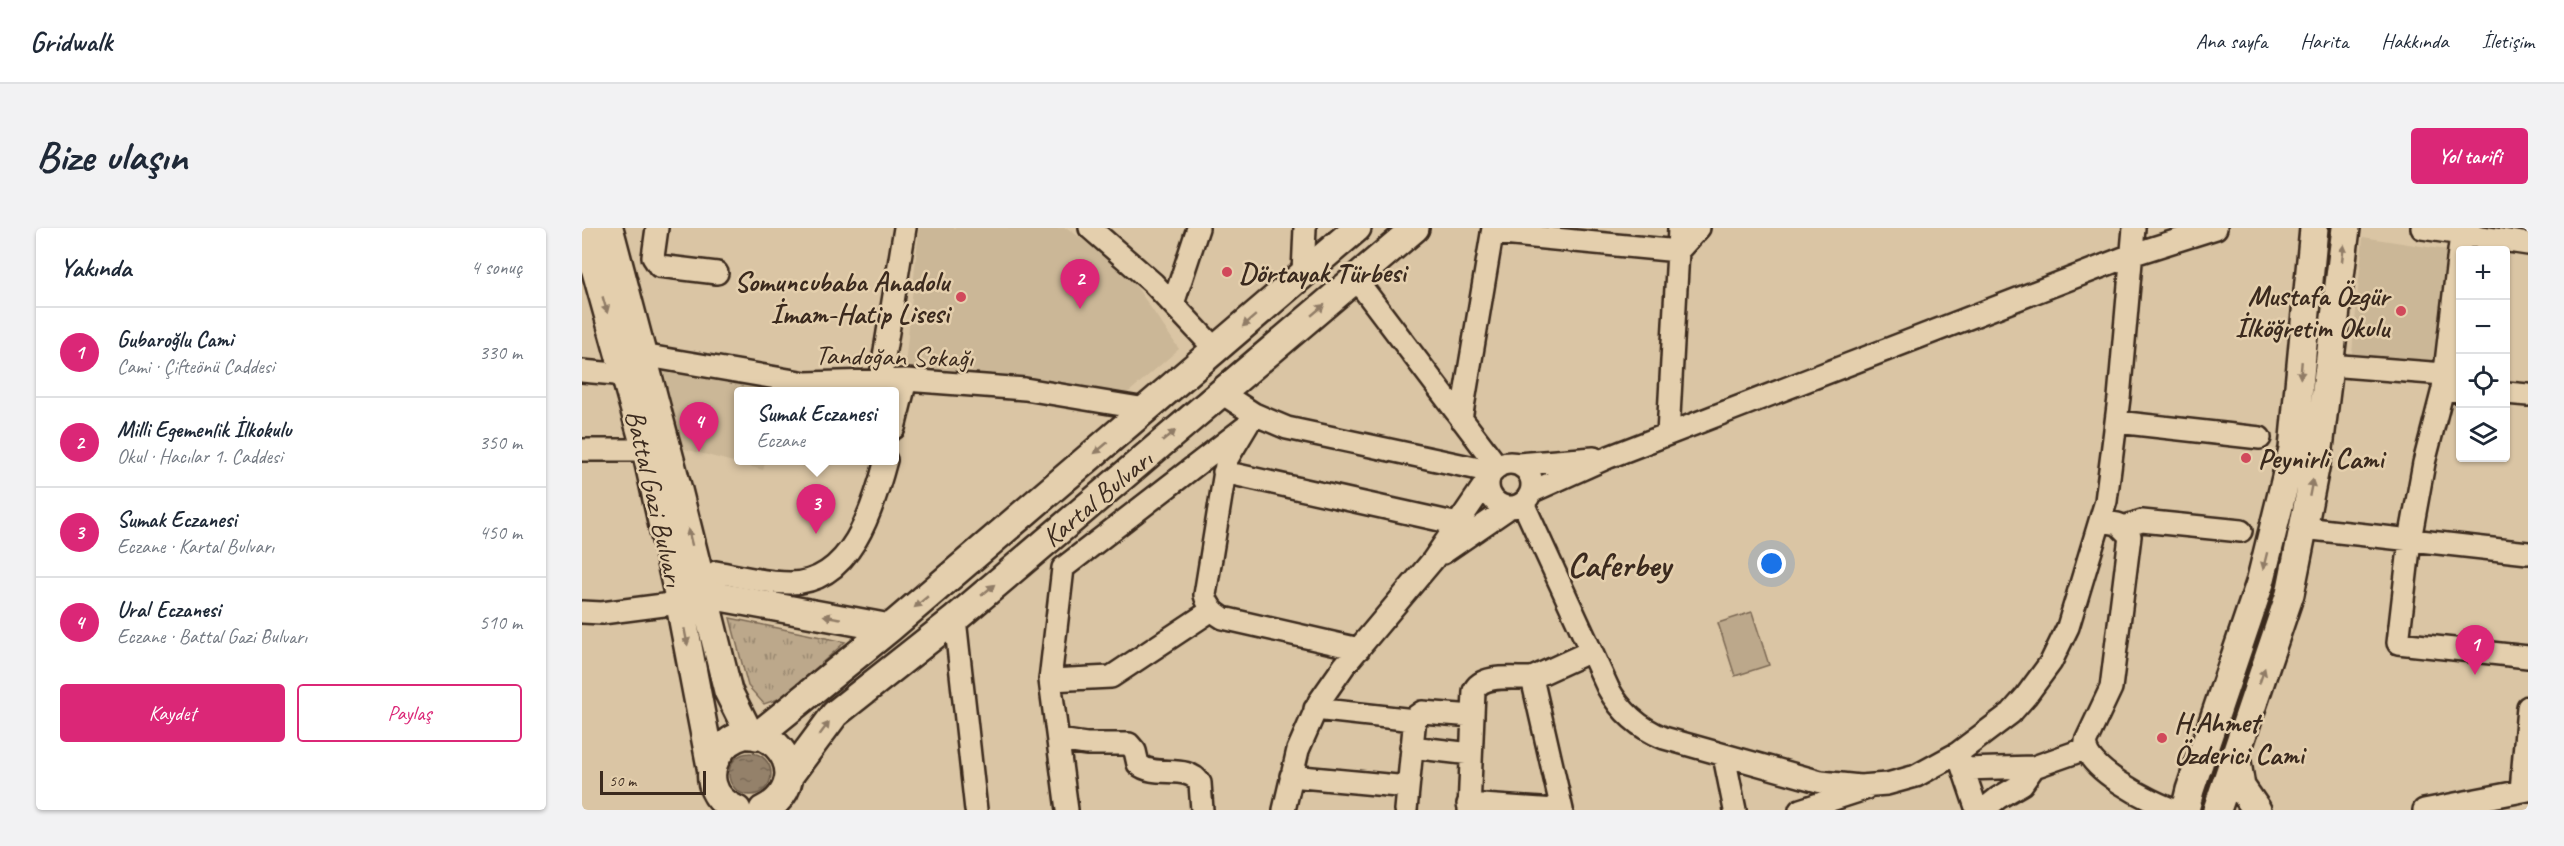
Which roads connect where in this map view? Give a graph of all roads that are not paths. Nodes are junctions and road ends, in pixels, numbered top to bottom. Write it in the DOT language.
graph roads {
  1 [pos="657,228"];
  2 [pos="905,228"];
  3 [pos="1198,228"];
  4 [pos="1305,228"];
  5 [pos="1357,228"];
  6 [pos="1415,228"];
  7 [pos="1678,228"];
  8 [pos="1699,228"];
  9 [pos="2134,228"];
  10 [pos="2216,228"];
  11 [pos="2314,228"];
  12 [pos="2346,228"];
  13 [pos="2422,228"];
  14 [pos="1493,230"];
  15 [pos="1101,232"];
  16 [pos="2472,233"];
  17 [pos="1587,235"];
  18 [pos="591,236"];
  19 [pos="2528,244"];
  20 [pos="1678,251"];
  21 [pos="2134,254"];
  22 [pos="717,273"];
  23 [pos="1303,273"];
  24 [pos="1355,278"];
  25 [pos="1173,304"];
  26 [pos="1216,350"];
  27 [pos="2329,364"];
  28 [pos="634,365"];
  29 [pos="582,371"];
  30 [pos="906,380"];
  31 [pos="880,381"];
  32 [pos="2449,385"];
  33 [pos="1220,392"];
  34 [pos="2510,393"];
  35 [pos="2528,395"];
  36 [pos="899,408"];
  37 [pos="1146,409"];
  38 [pos="1461,419"];
  39 [pos="1249,421"];
  40 [pos="2116,422"];
  41 [pos="1668,434"];
  42 [pos="2260,438"];
  43 [pos="582,450"];
  44 [pos="646,450"];
  45 [pos="1609,457"];
  46 [pos="885,465"];
  47 [pos="1499,470"];
  48 [pos="1224,472"];
  49 [pos="1522,501"];
  50 [pos="2101,521"];
  51 [pos="1458,524"];
  52 [pos="2123,527"];
  53 [pos="2303,528"];
  54 [pos="2241,531"];
  55 [pos="2410,540"];
  56 [pos="2528,554"];
  57 [pos="1433,560"];
  58 [pos="699,598"];
  59 [pos="1212,610"];
  60 [pos="582,612"];
  61 [pos="955,619"];
  62 [pos="890,628"];
  63 [pos="1359,649"];
  64 [pos="1591,651"];
  65 [pos="2528,657"];
  66 [pos="1532,678"];
  67 [pos="1050,680"];
  68 [pos="2528,707"];
  69 [pos="1315,709"];
  70 [pos="1473,716"];
  71 [pos="1414,720"];
  72 [pos="754,735"];
  73 [pos="1059,740"];
  74 [pos="1411,747"];
  75 [pos="2085,749"];
  76 [pos="2236,752"];
  77 [pos="1471,754"];
  78 [pos="1724,756"];
  79 [pos="1961,761"];
  80 [pos="2034,766"];
  81 [pos="789,776"];
  82 [pos="1291,776"];
  83 [pos="1874,786"];
  84 [pos="1408,787"];
  85 [pos="713,789"];
  86 [pos="2524,791"];
  87 [pos="1845,804"];
  88 [pos="773,807"];
  89 [pos="1468,807"];
  90 [pos="737,810"];
  91 [pos="976,810"];
  92 [pos="1067,810"];
  93 [pos="1202,810"];
  94 [pos="1284,810"];
  95 [pos="1406,810"];
  96 [pos="1555,810"];
  97 [pos="1562,810"];
  98 [pos="1735,810"];
  99 [pos="1800,810"];
  100 [pos="1977,810"];
  101 [pos="1983,810"];
  102 [pos="2174,810"];
  103 [pos="2185,810"];
  104 [pos="2217,810"];
  105 [pos="2257,810"];
  106 [pos="2424,810"];
  1 -- 22 [label="street"];
  2 -- 31 [label="street"];
  3 -- 25 [label="street"];
  4 -- 23 [label="street"];
  5 -- 23 [label="main road, Kartal Bulvarı"];
  6 -- 24 [label="main road, Kartal Bulvarı"];
  7 -- 20 [label="street"];
  8 -- 20 [label="street"];
  9 -- 21 [label="street"];
  10 -- 21 [label="street"];
  11 -- 103 [label="main road, one-way"];
  27 -- 12 [label="main road, one-way"];
  13 -- 16 [label="street"];
  14 -- 17 [label="street"];
  14 -- 38 [label="street"];
  15 -- 25 [label="street"];
  16 -- 19 [label="street"];
  16 -- 32 [label="street"];
  17 -- 20 [label="street"];
  18 -- 28 [label="main road, Battal Gazi Bulvarı"];
  20 -- 41 [label="street"];
  21 -- 40 [label="street"];
  21 -- 41 [label="street"];
  23 -- 26 [label="main road, Kartal Bulvarı, one-way"];
  33 -- 24 [label="main road, Kartal Bulvarı, one-way"];
  24 -- 38 [label="street"];
  25 -- 26 [label="street"];
  26 -- 37 [label="main road, Kartal Bulvarı"];
  27 -- 32 [label="street"];
  53 -- 27 [label="main road, one-way"];
  28 -- 29 [label="street, Tandoğan Sokağı"];
  28 -- 31 [label="street, Tandoğan Sokağı"];
  28 -- 44 [label="main road, Battal Gazi Bulvarı"];
  58 -- 28 [label="main road, Battal Gazi Bulvarı, one-way"];
  30 -- 31 [label="street, Tandoğan Sokağı"];
  30 -- 36 [label="street"];
  30 -- 37 [label="street, Tandoğan Sokağı"];
  32 -- 55 [label="street"];
  33 -- 39 [label="street"];
  61 -- 33 [label="main road, Kartal Bulvarı, one-way"];
  34 -- 35 [label="street"];
  37 -- 62 [label="main road, Kartal Bulvarı, one-way"];
  38 -- 47 [label="street"];
  39 -- 47 [label="street"];
  39 -- 48 [label="street"];
  39 -- 67 [label="street"];
  40 -- 42 [label="street"];
  40 -- 50 [label="street"];
  41 -- 45 [label="street"];
  43 -- 44 [label="street"];
  44 -- 58 [label="main road, Battal Gazi Bulvarı"];
  45 -- 47 [label="street"];
  45 -- 49 [label="street"];
  46 -- 58 [label="street"];
  47 -- 49 [label="street"];
  47 -- 49 [label="street"];
  47 -- 51 [label="street"];
  48 -- 51 [label="street"];
  48 -- 59 [label="street"];
  49 -- 57 [label="street"];
  49 -- 64 [label="street"];
  50 -- 52 [label="street"];
  50 -- 79 [label="street"];
  51 -- 57 [label="street"];
  52 -- 54 [label="street"];
  52 -- 75 [label="street"];
  53 -- 55 [label="street"];
  76 -- 53 [label="main road, one-way"];
  55 -- 56 [label="street"];
  55 -- 65 [label="street"];
  57 -- 63 [label="street"];
  58 -- 60 [label="street"];
  62 -- 58 [label="main road, one-way"];
  58 -- 72 [label="main road, Battal Gazi Bulvarı"];
  58 -- 85 [label="main road, Battal Gazi Bulvarı, one-way"];
  59 -- 63 [label="street"];
  59 -- 67 [label="street"];
  81 -- 61 [label="main road, Kartal Bulvarı, one-way"];
  61 -- 91 [label="street"];
  62 -- 72 [label="main road, Kartal Bulvarı"];
  63 -- 69 [label="street"];
  64 -- 66 [label="street"];
  64 -- 78 [label="street"];
  66 -- 70 [label="street"];
  66 -- 97 [label="street"];
  67 -- 73 [label="street"];
  68 -- 86 [label="street"];
  69 -- 71 [label="street"];
  69 -- 82 [label="street"];
  70 -- 71 [label="street"];
  70 -- 77 [label="street"];
  71 -- 74 [label="street"];
  72 -- 81 [label="main road"];
  72 -- 85 [label="main road, Kartal Bulvarı"];
  73 -- 92 [label="street"];
  73 -- 93 [label="street"];
  74 -- 77 [label="street"];
  74 -- 84 [label="street"];
  75 -- 80 [label="street"];
  75 -- 102 [label="street"];
  76 -- 104 [label="main road"];
  76 -- 105 [label="main road"];
  77 -- 89 [label="street"];
  78 -- 83 [label="street"];
  78 -- 98 [label="street"];
  79 -- 80 [label="street"];
  79 -- 83 [label="street"];
  79 -- 100 [label="street"];
  80 -- 101 [label="street"];
  81 -- 88 [label="main road, Kartal Bulvarı"];
  82 -- 84 [label="street"];
  82 -- 94 [label="street"];
  83 -- 87 [label="street"];
  84 -- 95 [label="street"];
  85 -- 90 [label="main road"];
  86 -- 106 [label="street"];
  87 -- 99 [label="street"];
  89 -- 96 [label="street"];
}
